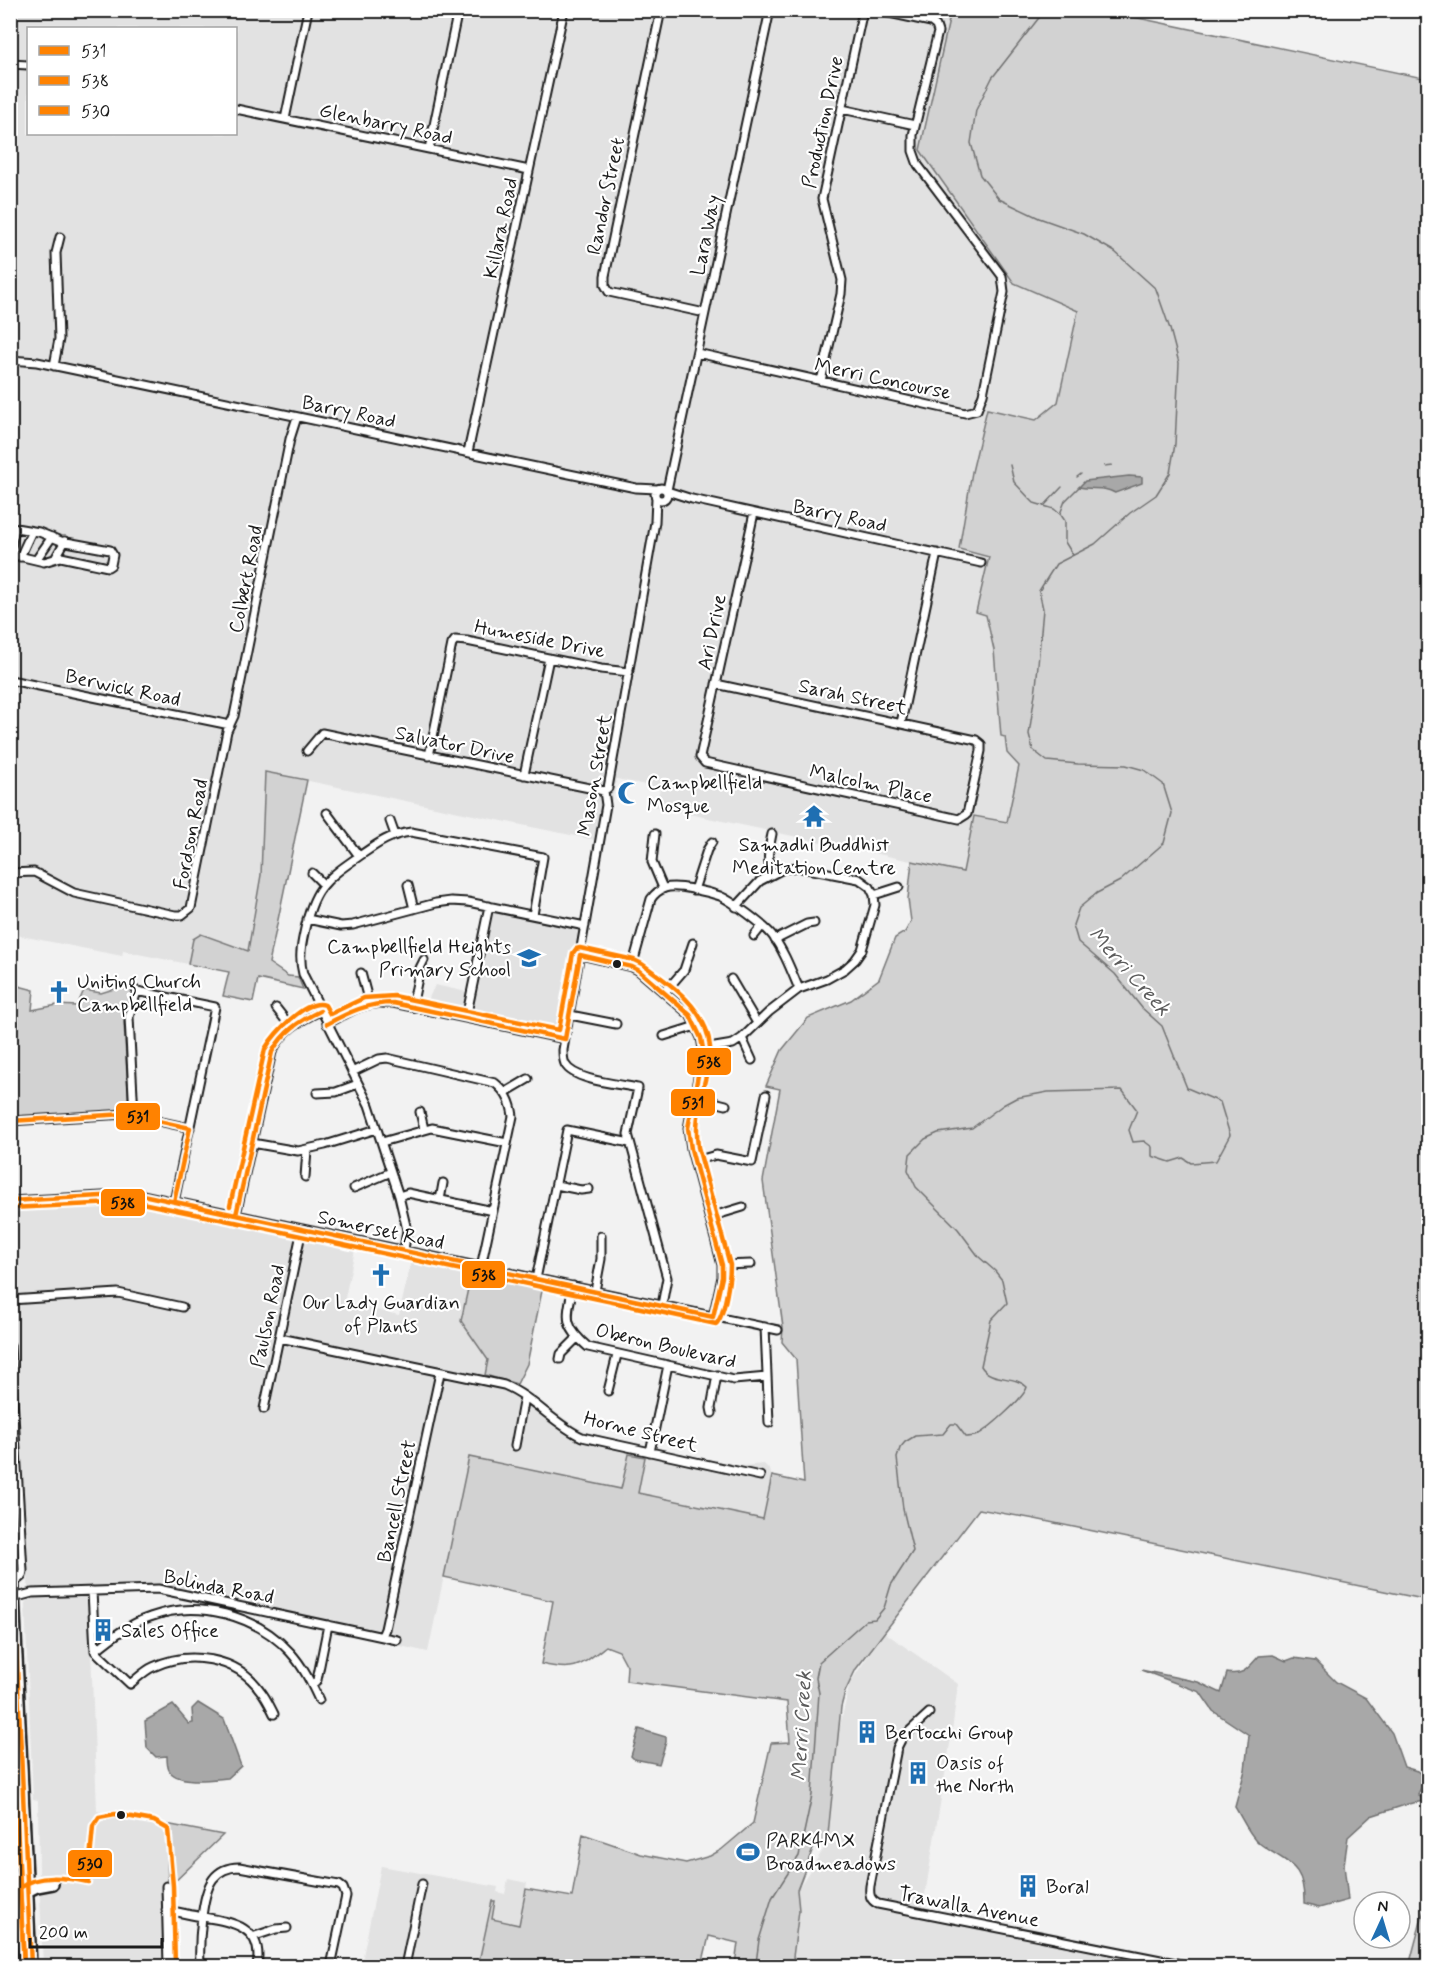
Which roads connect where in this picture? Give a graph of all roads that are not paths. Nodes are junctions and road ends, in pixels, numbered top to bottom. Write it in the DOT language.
graph roads {
  1 [pos="308,10"];
  2 [pos="458,10"];
  3 [pos="564,10"];
  4 [pos="661,10"];
  5 [pos="770,10"];
  6 [pos="863,10"];
  7 [pos="875,10"];
  8 [pos="10,64"];
  9 [pos="27,65"];
  10 [pos="237,109"];
  11 [pos="842,109"];
  12 [pos="285,119"];
  13 [pos="915,125"];
  14 [pos="429,149"];
  15 [pos="530,170"];
  16 [pos="60,237"];
  17 [pos="705,313"];
  18 [pos="697,353"];
  19 [pos="10,355"];
  20 [pos="10,360"];
  21 [pos="37,362"];
  22 [pos="54,366"];
  23 [pos="821,381"];
  24 [pos="295,416"];
  25 [pos="468,453"];
  26 [pos="672,465"];
  27 [pos="661,494"];
  28 [pos="754,513"];
  29 [pos="13,527"];
  30 [pos="32,531"];
  31 [pos="52,537"];
  32 [pos="65,541"];
  33 [pos="10,553"];
  34 [pos="938,553"];
  35 [pos="20,557"];
  36 [pos="56,557"];
  37 [pos="36,560"];
  38 [pos="981,563"];
  39 [pos="549,658"];
  40 [pos="628,674"];
  41 [pos="10,680"];
  42 [pos="716,684"];
  43 [pos="901,723"];
  44 [pos="230,725"];
  45 [pos="981,744"];
  46 [pos="307,751"];
  47 [pos="429,756"];
  48 [pos="700,758"];
  49 [pos="524,775"];
  50 [pos="604,790"];
  51 [pos="327,813"];
  52 [pos="390,821"];
  53 [pos="394,834"];
  54 [pos="655,834"];
  55 [pos="772,834"];
  56 [pos="712,842"];
  57 [pos="359,856"];
  58 [pos="12,872"];
  59 [pos="312,873"];
  60 [pos="772,874"];
  61 [pos="323,884"];
  62 [pos="408,885"];
  63 [pos="899,887"];
  64 [pos="663,888"];
  65 [pos="694,890"];
  66 [pos="874,895"];
  67 [pos="489,906"];
  68 [pos="736,907"];
  69 [pos="414,909"];
  70 [pos="533,915"];
  71 [pos="307,919"];
  72 [pos="814,923"];
  73 [pos="585,926"];
  74 [pos="762,926"];
  75 [pos="754,936"];
  76 [pos="775,940"];
  77 [pos="693,943"];
  78 [pos="580,955"];
  79 [pos="423,960"];
  80 [pos="632,966"];
  81 [pos="361,973"];
  82 [pos="731,979"];
  83 [pos="799,989"];
  84 [pos="665,992"];
  85 [pos="369,1003"];
  86 [pos="412,1006"];
  87 [pos="276,1008"];
  88 [pos="320,1011"];
  89 [pos="570,1015"];
  90 [pos="466,1018"];
  91 [pos="758,1023"];
  92 [pos="327,1024"];
  93 [pos="615,1024"];
  94 [pos="696,1026"];
  95 [pos="291,1027"];
  96 [pos="664,1036"];
  97 [pos="742,1038"];
  98 [pos="565,1039"];
  99 [pos="703,1050"];
  100 [pos="752,1060"];
  101 [pos="352,1072"];
  102 [pos="528,1079"];
  103 [pos="358,1084"];
  104 [pos="506,1092"];
  105 [pos="317,1093"];
  106 [pos="766,1095"];
  107 [pos="694,1097"];
  108 [pos="726,1105"];
  109 [pos="420,1112"];
  110 [pos="134,1115"];
  111 [pos="10,1121"];
  112 [pos="190,1128"];
  113 [pos="377,1129"];
  114 [pos="424,1129"];
  115 [pos="382,1142"];
  116 [pos="252,1143"];
  117 [pos="507,1143"];
  118 [pos="630,1143"];
  119 [pos="307,1150"];
  120 [pos="695,1161"];
  121 [pos="392,1172"];
  122 [pos="305,1177"];
  123 [pos="444,1183"];
  124 [pos="556,1185"];
  125 [pos="354,1188"];
  126 [pos="589,1189"];
  127 [pos="399,1196"];
  128 [pos="440,1200"];
  129 [pos="10,1201"];
  130 [pos="174,1202"];
  131 [pos="743,1207"];
  132 [pos="493,1211"];
  133 [pos="236,1215"];
  134 [pos="710,1217"];
  135 [pos="302,1229"];
  136 [pos="601,1236"];
  137 [pos="404,1250"];
  138 [pos="752,1264"];
  139 [pos="722,1265"];
  140 [pos="481,1267"];
  141 [pos="536,1279"];
  142 [pos="573,1286"];
  143 [pos="595,1291"];
  144 [pos="10,1300"];
  145 [pos="662,1305"];
  146 [pos="182,1307"];
  147 [pos="714,1317"];
  148 [pos="765,1327"];
  149 [pos="778,1330"];
  150 [pos="280,1338"];
  151 [pos="577,1338"];
  152 [pos="10,1345"];
  153 [pos="617,1355"];
  154 [pos="560,1359"];
  155 [pos="668,1365"];
  156 [pos="440,1373"];
  157 [pos="717,1375"];
  158 [pos="767,1377"];
  159 [pos="608,1390"];
  160 [pos="524,1397"];
  161 [pos="264,1409"];
  162 [pos="712,1413"];
  163 [pos="769,1422"];
  164 [pos="13,1441"];
  165 [pos="515,1446"];
  166 [pos="650,1452"];
  167 [pos="760,1476"];
  168 [pos="10,1503"];
  169 [pos="13,1591"];
  170 [pos="92,1592"];
  171 [pos="328,1625"];
  172 [pos="382,1636"];
  173 [pos="397,1640"];
  174 [pos="95,1651"];
  175 [pos="15,1673"];
  176 [pos="312,1685"];
  177 [pos="319,1700"];
  178 [pos="929,1713"];
  179 [pos="274,1714"];
  180 [pos="10,1872"];
  181 [pos="53,1884"];
  182 [pos="422,1884"];
  183 [pos="165,1886"];
  184 [pos="27,1892"];
  185 [pos="166,1910"];
  186 [pos="203,1917"];
  187 [pos="286,1928"];
  188 [pos="252,1937"];
  189 [pos="200,1964"];
  190 [pos="13,1966"];
  191 [pos="31,1966"];
  192 [pos="168,1966"];
  193 [pos="257,1966"];
  194 [pos="331,1966"];
  195 [pos="405,1966"];
  196 [pos="1191,1966"];
  1 -- 12 [label="street"];
  2 -- 14 [label="street"];
  3 -- 15 [label="street, Killara Road"];
  4 -- 17 [label="street, Randor Street"];
  5 -- 17 [label="street, Lara Way"];
  6 -- 11 [label="street, Production Drive"];
  7 -- 13 [label="street, Merri Concourse"];
  8 -- 9 [label="street"];
  10 -- 12 [label="street, Glenbarry Road"];
  11 -- 13 [label="street"];
  11 -- 23 [label="street, Production Drive"];
  12 -- 14 [label="street, Glenbarry Road"];
  13 -- 23 [label="street, Merri Concourse"];
  14 -- 15 [label="street, Glenbarry Road"];
  15 -- 25 [label="street, Killara Road"];
  16 -- 22 [label="street"];
  17 -- 18 [label="street, Lara Way"];
  18 -- 23 [label="street, Merri Concourse"];
  18 -- 26 [label="street, Lara Way"];
  19 -- 21 [label="street, Barry Road"];
  20 -- 21 [label="street, Barry Road"];
  21 -- 22 [label="street, Barry Road"];
  22 -- 24 [label="street, Barry Road"];
  24 -- 25 [label="street, Barry Road"];
  24 -- 44 [label="street, Colbert Road"];
  25 -- 27 [label="street, Barry Road"];
  26 -- 27 [label="street, Mason Street"];
  27 -- 28 [label="street, Barry Road"];
  27 -- 40 [label="street, Mason Street"];
  28 -- 34 [label="street, Barry Road"];
  28 -- 42 [label="street, Ari Drive"];
  29 -- 30 [label="street"];
  29 -- 33 [label="street"];
  30 -- 31 [label="street"];
  30 -- 35 [label="street"];
  31 -- 32 [label="street"];
  31 -- 37 [label="street"];
  32 -- 36 [label="street"];
  32 -- 36 [label="street"];
  33 -- 35 [label="street"];
  34 -- 38 [label="street, Barry Road"];
  34 -- 43 [label="street"];
  35 -- 37 [label="street"];
  36 -- 37 [label="street"];
  39 -- 40 [label="street, Humeside Drive"];
  39 -- 47 [label="street, Humeside Drive"];
  39 -- 49 [label="street"];
  40 -- 50 [label="street, Mason Street"];
  41 -- 44 [label="street, Berwick Road"];
  42 -- 43 [label="street, Sarah Street"];
  42 -- 48 [label="street, Ari Drive"];
  43 -- 45 [label="street, Sarah Street"];
  44 -- 58 [label="street, Fordson Road"];
  45 -- 48 [label="street, Malcolm Place"];
  46 -- 47 [label="street, Salvator Drive"];
  47 -- 49 [label="street, Salvator Drive"];
  49 -- 50 [label="street, Salvator Drive"];
  50 -- 73 [label="street, Mason Street"];
  51 -- 57 [label="street"];
  52 -- 53 [label="street"];
  53 -- 57 [label="street"];
  53 -- 70 [label="street"];
  54 -- 64 [label="street"];
  55 -- 60 [label="street"];
  56 -- 65 [label="street"];
  57 -- 61 [label="street"];
  59 -- 61 [label="street"];
  60 -- 66 [label="street"];
  60 -- 68 [label="street"];
  61 -- 71 [label="street"];
  62 -- 69 [label="street"];
  63 -- 66 [label="street"];
  64 -- 65 [label="street"];
  64 -- 80 [label="street"];
  65 -- 68 [label="street"];
  66 -- 83 [label="street"];
  67 -- 69 [label="street"];
  67 -- 70 [label="street"];
  67 -- 90 [label="street"];
  68 -- 74 [label="street"];
  69 -- 71 [label="street"];
  70 -- 73 [label="street"];
  71 -- 88 [label="street"];
  72 -- 76 [label="street"];
  73 -- 78 [label="street, Mason Street"];
  74 -- 75 [label="street"];
  74 -- 76 [label="street"];
  76 -- 83 [label="street"];
  77 -- 84 [label="street"];
  78 -- 80 [label="street"];
  78 -- 89 [label="street, Mason Street"];
  79 -- 86 [label="street"];
  80 -- 84 [label="street"];
  81 -- 85 [label="street"];
  82 -- 91 [label="street"];
  83 -- 91 [label="street"];
  84 -- 94 [label="street"];
  85 -- 86 [label="street"];
  85 -- 92 [label="street"];
  86 -- 90 [label="street"];
  87 -- 95 [label="street"];
  88 -- 92 [label="street"];
  88 -- 95 [label="street"];
  89 -- 93 [label="street"];
  89 -- 98 [label="street, Mason Street"];
  90 -- 98 [label="street"];
  91 -- 97 [label="street"];
  92 -- 101 [label="street"];
  94 -- 96 [label="street"];
  94 -- 99 [label="street"];
  95 -- 116 [label="street"];
  97 -- 99 [label="street"];
  97 -- 100 [label="street"];
  98 -- 118 [label="street, Mason Street"];
  99 -- 107 [label="street"];
  101 -- 103 [label="street"];
  101 -- 104 [label="street"];
  102 -- 104 [label="street"];
  103 -- 105 [label="street"];
  103 -- 113 [label="street"];
  104 -- 117 [label="street"];
  106 -- 120 [label="street"];
  107 -- 108 [label="street"];
  107 -- 120 [label="street"];
  109 -- 114 [label="street"];
  110 -- 111 [label="street"];
  110 -- 112 [label="street"];
  110 -- 112 [label="street"];
  112 -- 130 [label="street"];
  113 -- 115 [label="street"];
  113 -- 119 [label="street"];
  114 -- 115 [label="street"];
  114 -- 117 [label="street"];
  115 -- 121 [label="street"];
  116 -- 119 [label="street"];
  116 -- 133 [label="street"];
  117 -- 132 [label="street"];
  118 -- 124 [label="street"];
  118 -- 145 [label="street"];
  119 -- 122 [label="street"];
  120 -- 134 [label="street"];
  121 -- 125 [label="street"];
  121 -- 127 [label="street"];
  123 -- 128 [label="street"];
  124 -- 126 [label="street"];
  124 -- 141 [label="street"];
  127 -- 128 [label="street"];
  127 -- 137 [label="street"];
  128 -- 132 [label="street"];
  129 -- 130 [label="street, Somerset Road"];
  130 -- 133 [label="street, Somerset Road"];
  131 -- 134 [label="street"];
  132 -- 140 [label="street"];
  133 -- 135 [label="street, Somerset Road"];
  134 -- 139 [label="street"];
  135 -- 137 [label="street, Somerset Road"];
  135 -- 150 [label="street, Paulson Road"];
  136 -- 143 [label="street"];
  137 -- 140 [label="street, Somerset Road"];
  138 -- 139 [label="street"];
  139 -- 147 [label="street"];
  140 -- 141 [label="street, Somerset Road"];
  141 -- 142 [label="street, Somerset Road"];
  142 -- 143 [label="street, Somerset Road"];
  142 -- 151 [label="street, Oberon Boulevard"];
  143 -- 145 [label="street, Somerset Road"];
  144 -- 146 [label="street"];
  145 -- 147 [label="street, Somerset Road"];
  147 -- 148 [label="street, Somerset Road"];
  148 -- 149 [label="street, Somerset Road"];
  148 -- 158 [label="street"];
  150 -- 156 [label="street, Horne Street"];
  150 -- 161 [label="street, Paulson Road"];
  151 -- 153 [label="street, Oberon Boulevard"];
  151 -- 154 [label="street"];
  152 -- 164 [label="street"];
  153 -- 155 [label="street, Oberon Boulevard"];
  153 -- 159 [label="street"];
  155 -- 157 [label="street, Oberon Boulevard"];
  155 -- 166 [label="street"];
  156 -- 160 [label="street, Horne Street"];
  156 -- 172 [label="street, Bancell Street"];
  157 -- 158 [label="street, Oberon Boulevard"];
  157 -- 162 [label="street"];
  158 -- 163 [label="street"];
  160 -- 165 [label="street"];
  160 -- 166 [label="street, Horne Street"];
  164 -- 169 [label="street"];
  166 -- 167 [label="street, Horne Street"];
  168 -- 169 [label="highway"];
  169 -- 170 [label="street, Bolinda Road"];
  169 -- 175 [label="highway"];
  170 -- 171 [label="street, Bolinda Road"];
  170 -- 174 [label="street"];
  171 -- 172 [label="street, Bolinda Road"];
  171 -- 176 [label="street"];
  172 -- 173 [label="street, Bolinda Road"];
  174 -- 176 [label="street"];
  174 -- 179 [label="street"];
  175 -- 184 [label="highway"];
  176 -- 177 [label="street"];
  178 -- 196 [label="street, Trawalla Avenue"];
  180 -- 190 [label="highway"];
  181 -- 184 [label="highway"];
  182 -- 195 [label="street"];
  183 -- 185 [label="street"];
  184 -- 191 [label="highway"];
  185 -- 186 [label="street"];
  185 -- 192 [label="street"];
  186 -- 188 [label="street"];
  186 -- 189 [label="street"];
  186 -- 194 [label="street"];
  187 -- 188 [label="street"];
  188 -- 193 [label="street"];
}
